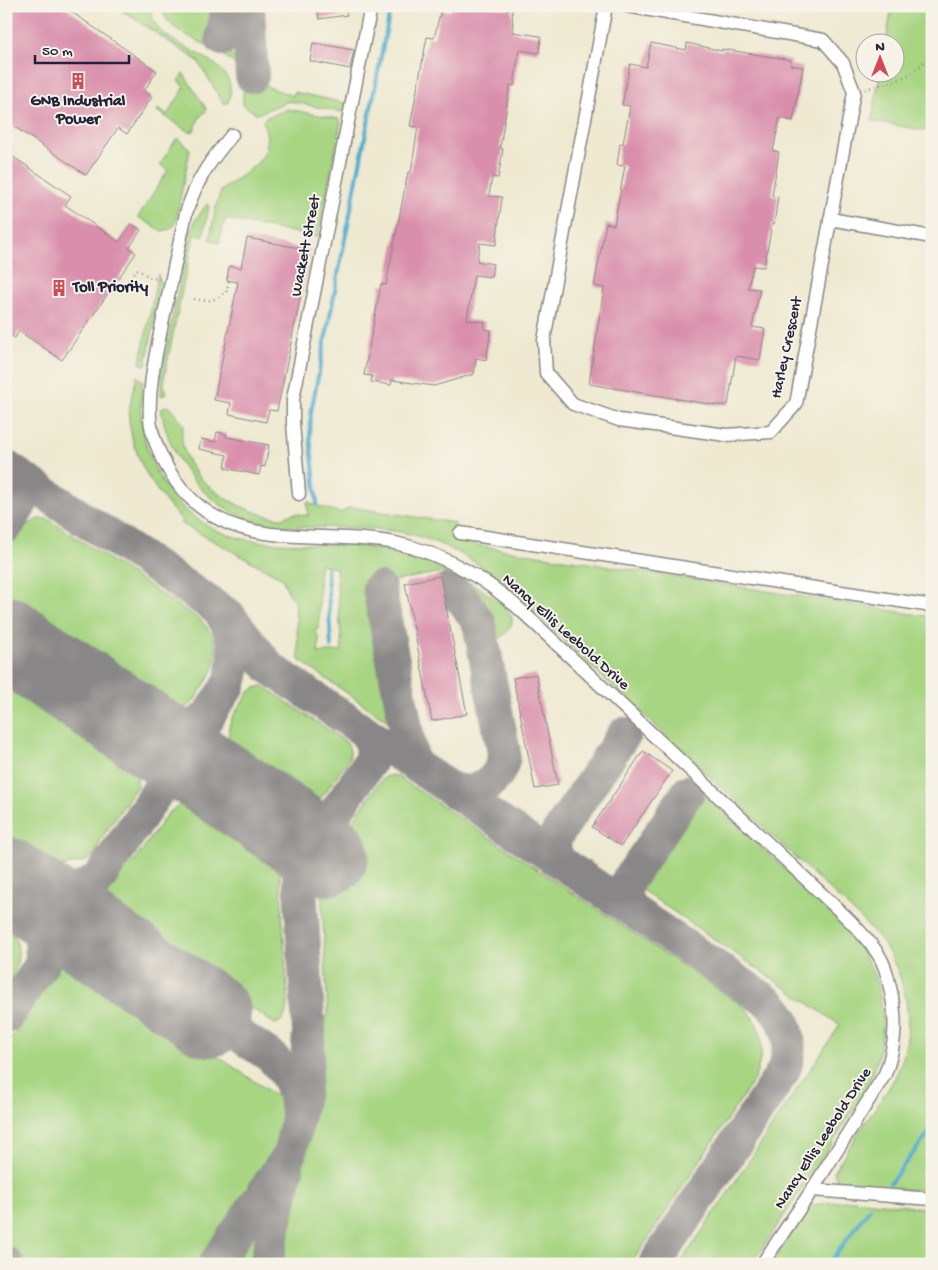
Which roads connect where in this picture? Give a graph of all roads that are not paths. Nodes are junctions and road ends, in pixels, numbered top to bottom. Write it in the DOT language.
graph roads {
  1 [pos="371,6"];
  2 [pos="606,6"];
  3 [pos="626,6"];
  4 [pos="232,135"];
  5 [pos="830,220"];
  6 [pos="932,237"];
  7 [pos="299,494"];
  8 [pos="460,533"];
  9 [pos="932,606"];
  10 [pos="812,1190"];
  11 [pos="932,1200"];
  12 [pos="762,1264"];
  1 -- 7 [label="street, Wackett Street"];
  2 -- 5 [label="street, Harley Crescent"];
  3 -- 5 [label="street, Harley Crescent"];
  4 -- 10 [label="street, Nancy Ellis Leebold Drive"];
  5 -- 6 [label="street"];
  8 -- 9 [label="street"];
  10 -- 11 [label="street"];
  10 -- 12 [label="street, Nancy Ellis Leebold Drive"];
}
